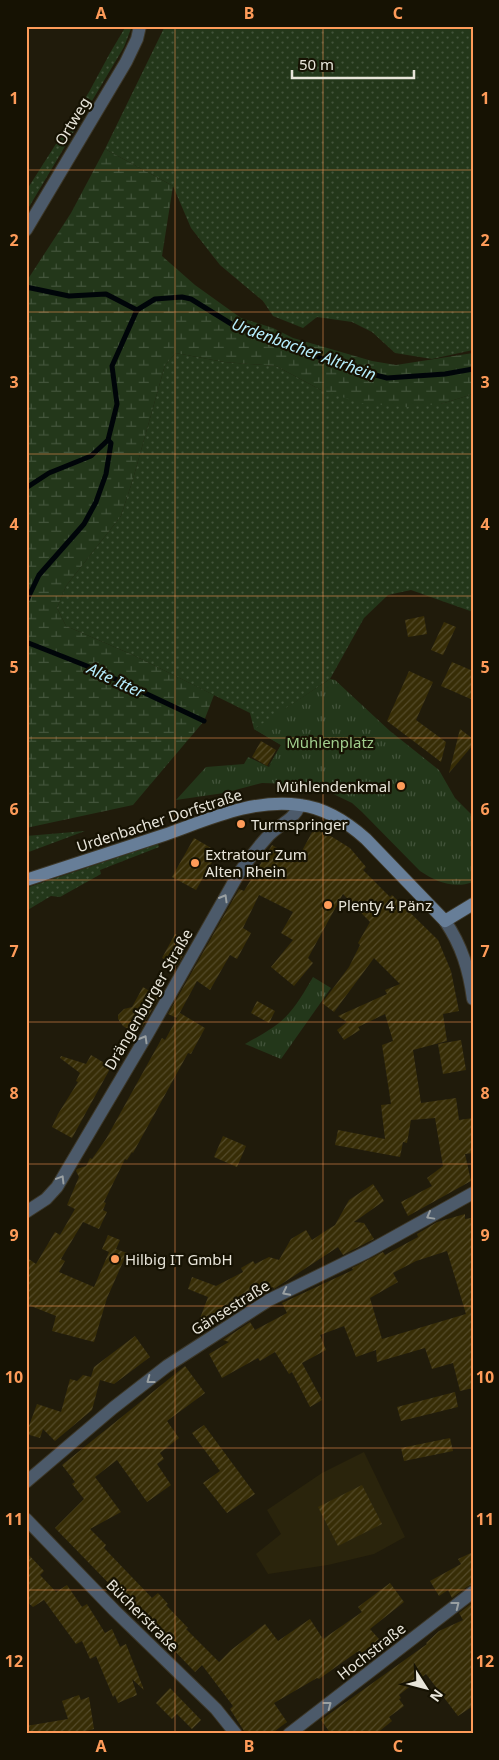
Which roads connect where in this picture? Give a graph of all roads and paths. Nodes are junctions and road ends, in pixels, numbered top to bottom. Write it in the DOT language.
graph roads {
  1 [pos="140,26"];
  2 [pos="26,230"];
  3 [pos="300,805"];
  4 [pos="26,880"];
  5 [pos="473,904"];
  6 [pos="445,921"];
  7 [pos="473,999"];
  8 [pos="473,1193"];
  9 [pos="26,1212"];
  10 [pos="26,1482"];
  11 [pos="26,1519"];
  12 [pos="473,1592"];
  13 [pos="236,1734"];
  14 [pos="289,1734"];
  1 -- 2 [label="street, Ortweg"];
  3 -- 4 [label="street, Urdenbacher Dorfstraße"];
  3 -- 6 [label="street, Urdenbacher Dorfstraße"];
  9 -- 3 [label="street, Drängenburger Straße, one-way"];
  5 -- 6 [label="street"];
  6 -- 7 [label="street, Urdenbacher Dorfstraße"];
  8 -- 10 [label="street, Gänsestraße, one-way"];
  11 -- 13 [label="street, Bücherstraße"];
  14 -- 12 [label="street, Hochstraße, one-way"];
}
